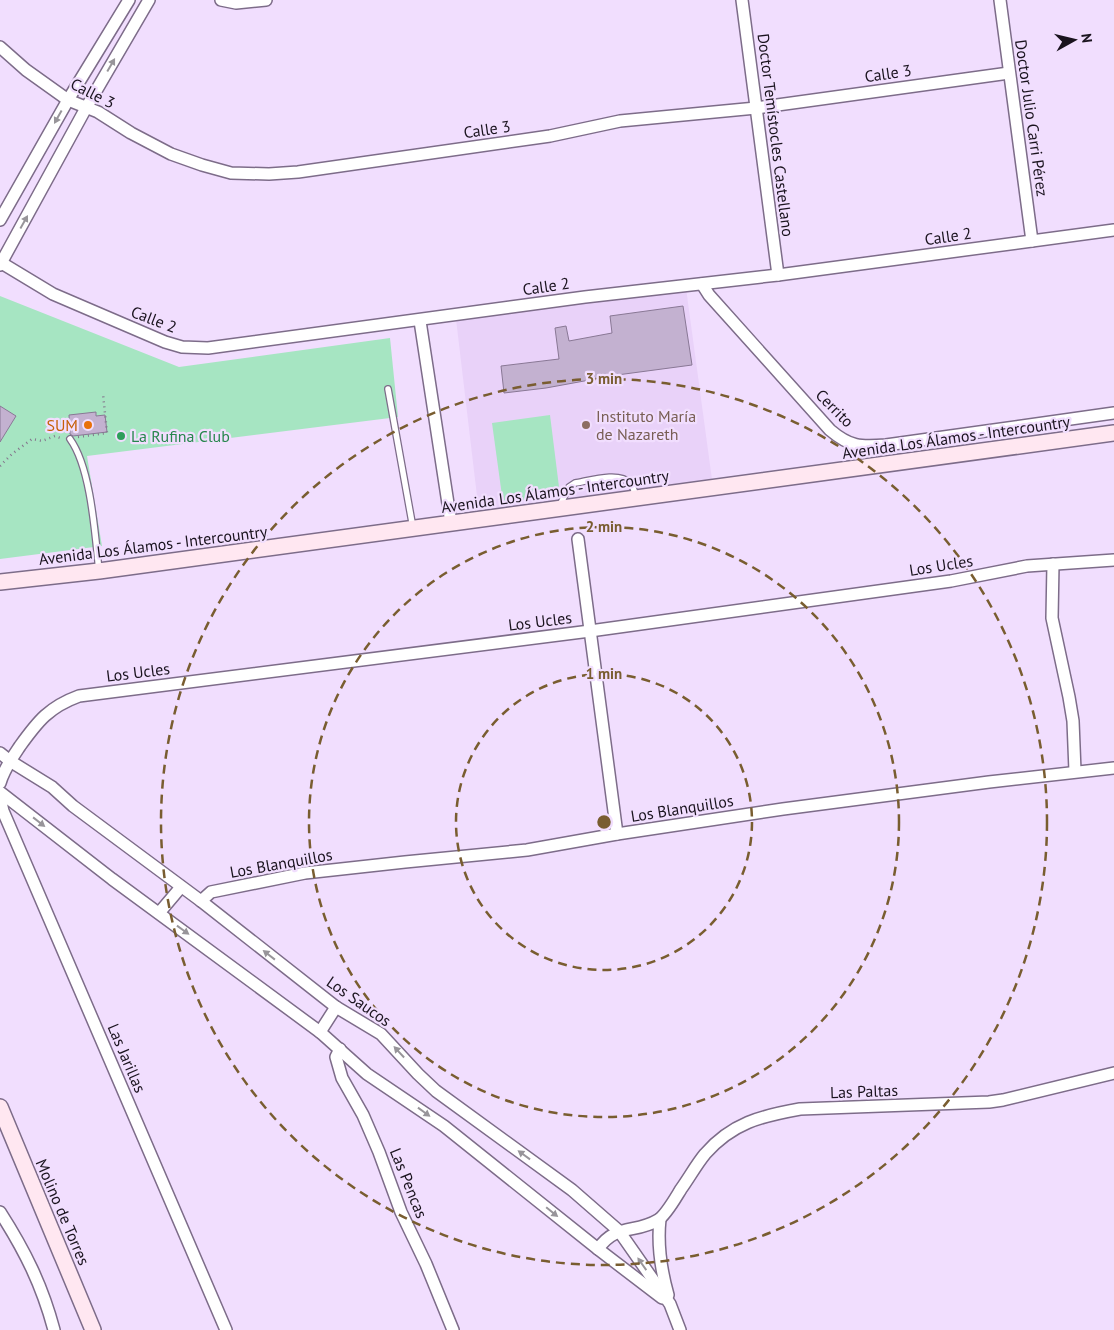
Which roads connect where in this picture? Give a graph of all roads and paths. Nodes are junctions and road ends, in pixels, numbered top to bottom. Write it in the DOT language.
graph roads {
  1 [pos="129,0"];
  2 [pos="149,0"];
  3 [pos="222,0"];
  4 [pos="266,0"];
  5 [pos="742,0"];
  6 [pos="1000,0"];
  7 [pos="246,1"];
  8 [pos="0,47"];
  9 [pos="1010,73"];
  10 [pos="68,100"];
  11 [pos="86,108"];
  12 [pos="756,108"];
  13 [pos="0,220"];
  14 [pos="1114,230"];
  15 [pos="1032,241"];
  16 [pos="0,263"];
  17 [pos="778,275"];
  18 [pos="702,284"];
  19 [pos="420,321"];
  20 [pos="388,389"];
  21 [pos="1114,413"];
  22 [pos="1114,434"];
  23 [pos="70,439"];
  24 [pos="636,497"];
  25 [pos="558,508"];
  26 [pos="451,523"];
  27 [pos="413,528"];
  28 [pos="578,539"];
  29 [pos="1114,560"];
  30 [pos="1053,564"];
  31 [pos="99,570"];
  32 [pos="0,582"];
  33 [pos="590,631"];
  34 [pos="0,753"];
  35 [pos="10,761"];
  36 [pos="1114,768"];
  37 [pos="1074,771"];
  38 [pos="1,778"];
  39 [pos="0,792"];
  40 [pos="0,798"];
  41 [pos="617,834"];
  42 [pos="181,887"];
  43 [pos="201,901"];
  44 [pos="160,913"];
  45 [pos="336,1007"];
  46 [pos="320,1032"];
  47 [pos="340,1049"];
  48 [pos="1114,1073"];
  49 [pos="0,1107"];
  50 [pos="0,1212"];
  51 [pos="660,1219"];
  52 [pos="619,1231"];
  53 [pos="598,1250"];
  54 [pos="670,1304"];
  55 [pos="54,1330"];
  56 [pos="94,1330"];
  57 [pos="226,1330"];
  58 [pos="453,1330"];
  59 [pos="680,1330"];
  1 -- 10 [label="street"];
  11 -- 2 [label="street, one-way"];
  3 -- 7 [label="street"];
  4 -- 7 [label="street"];
  5 -- 12 [label="street, Doctor Temístocles Castellano"];
  6 -- 9 [label="street, Doctor Julio Carri Pérez"];
  8 -- 10 [label="street, Calle 3"];
  9 -- 12 [label="street, Calle 3"];
  9 -- 15 [label="street, Doctor Julio Carri Pérez"];
  10 -- 11 [label="street, Calle 3"];
  10 -- 13 [label="street, one-way"];
  11 -- 12 [label="street, Calle 3"];
  16 -- 11 [label="street, one-way"];
  12 -- 17 [label="street, Doctor Temístocles Castellano"];
  14 -- 15 [label="street, Calle 2"];
  15 -- 17 [label="street, Calle 2"];
  16 -- 19 [label="street, Calle 2"];
  17 -- 18 [label="street, Calle 2"];
  18 -- 19 [label="street, Calle 2"];
  18 -- 21 [label="street, Cerrito"];
  19 -- 26 [label="street"];
  20 -- 27 [label="lane"];
  22 -- 24 [label="main road, Avenida Los Álamos - Intercountry"];
  23 -- 31 [label="lane"];
  24 -- 25 [label="main road, Avenida Los Álamos - Intercountry"];
  24 -- 25 [label="lane"];
  25 -- 26 [label="main road, Avenida Los Álamos - Intercountry"];
  26 -- 27 [label="main road, Avenida Los Álamos - Intercountry"];
  27 -- 31 [label="main road, Avenida Los Álamos - Intercountry"];
  28 -- 33 [label="street"];
  29 -- 30 [label="street, Los Ucles"];
  30 -- 33 [label="street, Los Ucles"];
  30 -- 37 [label="street"];
  31 -- 32 [label="main road, Avenida Los Álamos - Intercountry"];
  33 -- 35 [label="street, Los Ucles"];
  33 -- 41 [label="street"];
  34 -- 35 [label="street, Los Saucos"];
  35 -- 38 [label="street, Los Ucles"];
  35 -- 42 [label="street, Los Saucos"];
  36 -- 37 [label="street, Los Blanquillos"];
  37 -- 41 [label="street, Los Blanquillos"];
  39 -- 44 [label="street, one-way"];
  40 -- 57 [label="street, Las Jarillas"];
  41 -- 43 [label="street, Los Blanquillos"];
  42 -- 43 [label="street, Los Saucos"];
  42 -- 44 [label="street"];
  45 -- 43 [label="street, Los Saucos, one-way"];
  44 -- 46 [label="street, one-way"];
  45 -- 46 [label="street"];
  52 -- 45 [label="street, Los Saucos, one-way"];
  46 -- 47 [label="street"];
  47 -- 53 [label="street, one-way"];
  47 -- 58 [label="street, Las Pencas"];
  48 -- 51 [label="street, Las Paltas"];
  49 -- 56 [label="main road, Molino de Torres"];
  50 -- 55 [label="street"];
  51 -- 52 [label="street"];
  51 -- 54 [label="street"];
  52 -- 53 [label="street"];
  54 -- 52 [label="street, Los Saucos, one-way"];
  53 -- 54 [label="street"];
  54 -- 59 [label="street, Los Saucos"];
}
